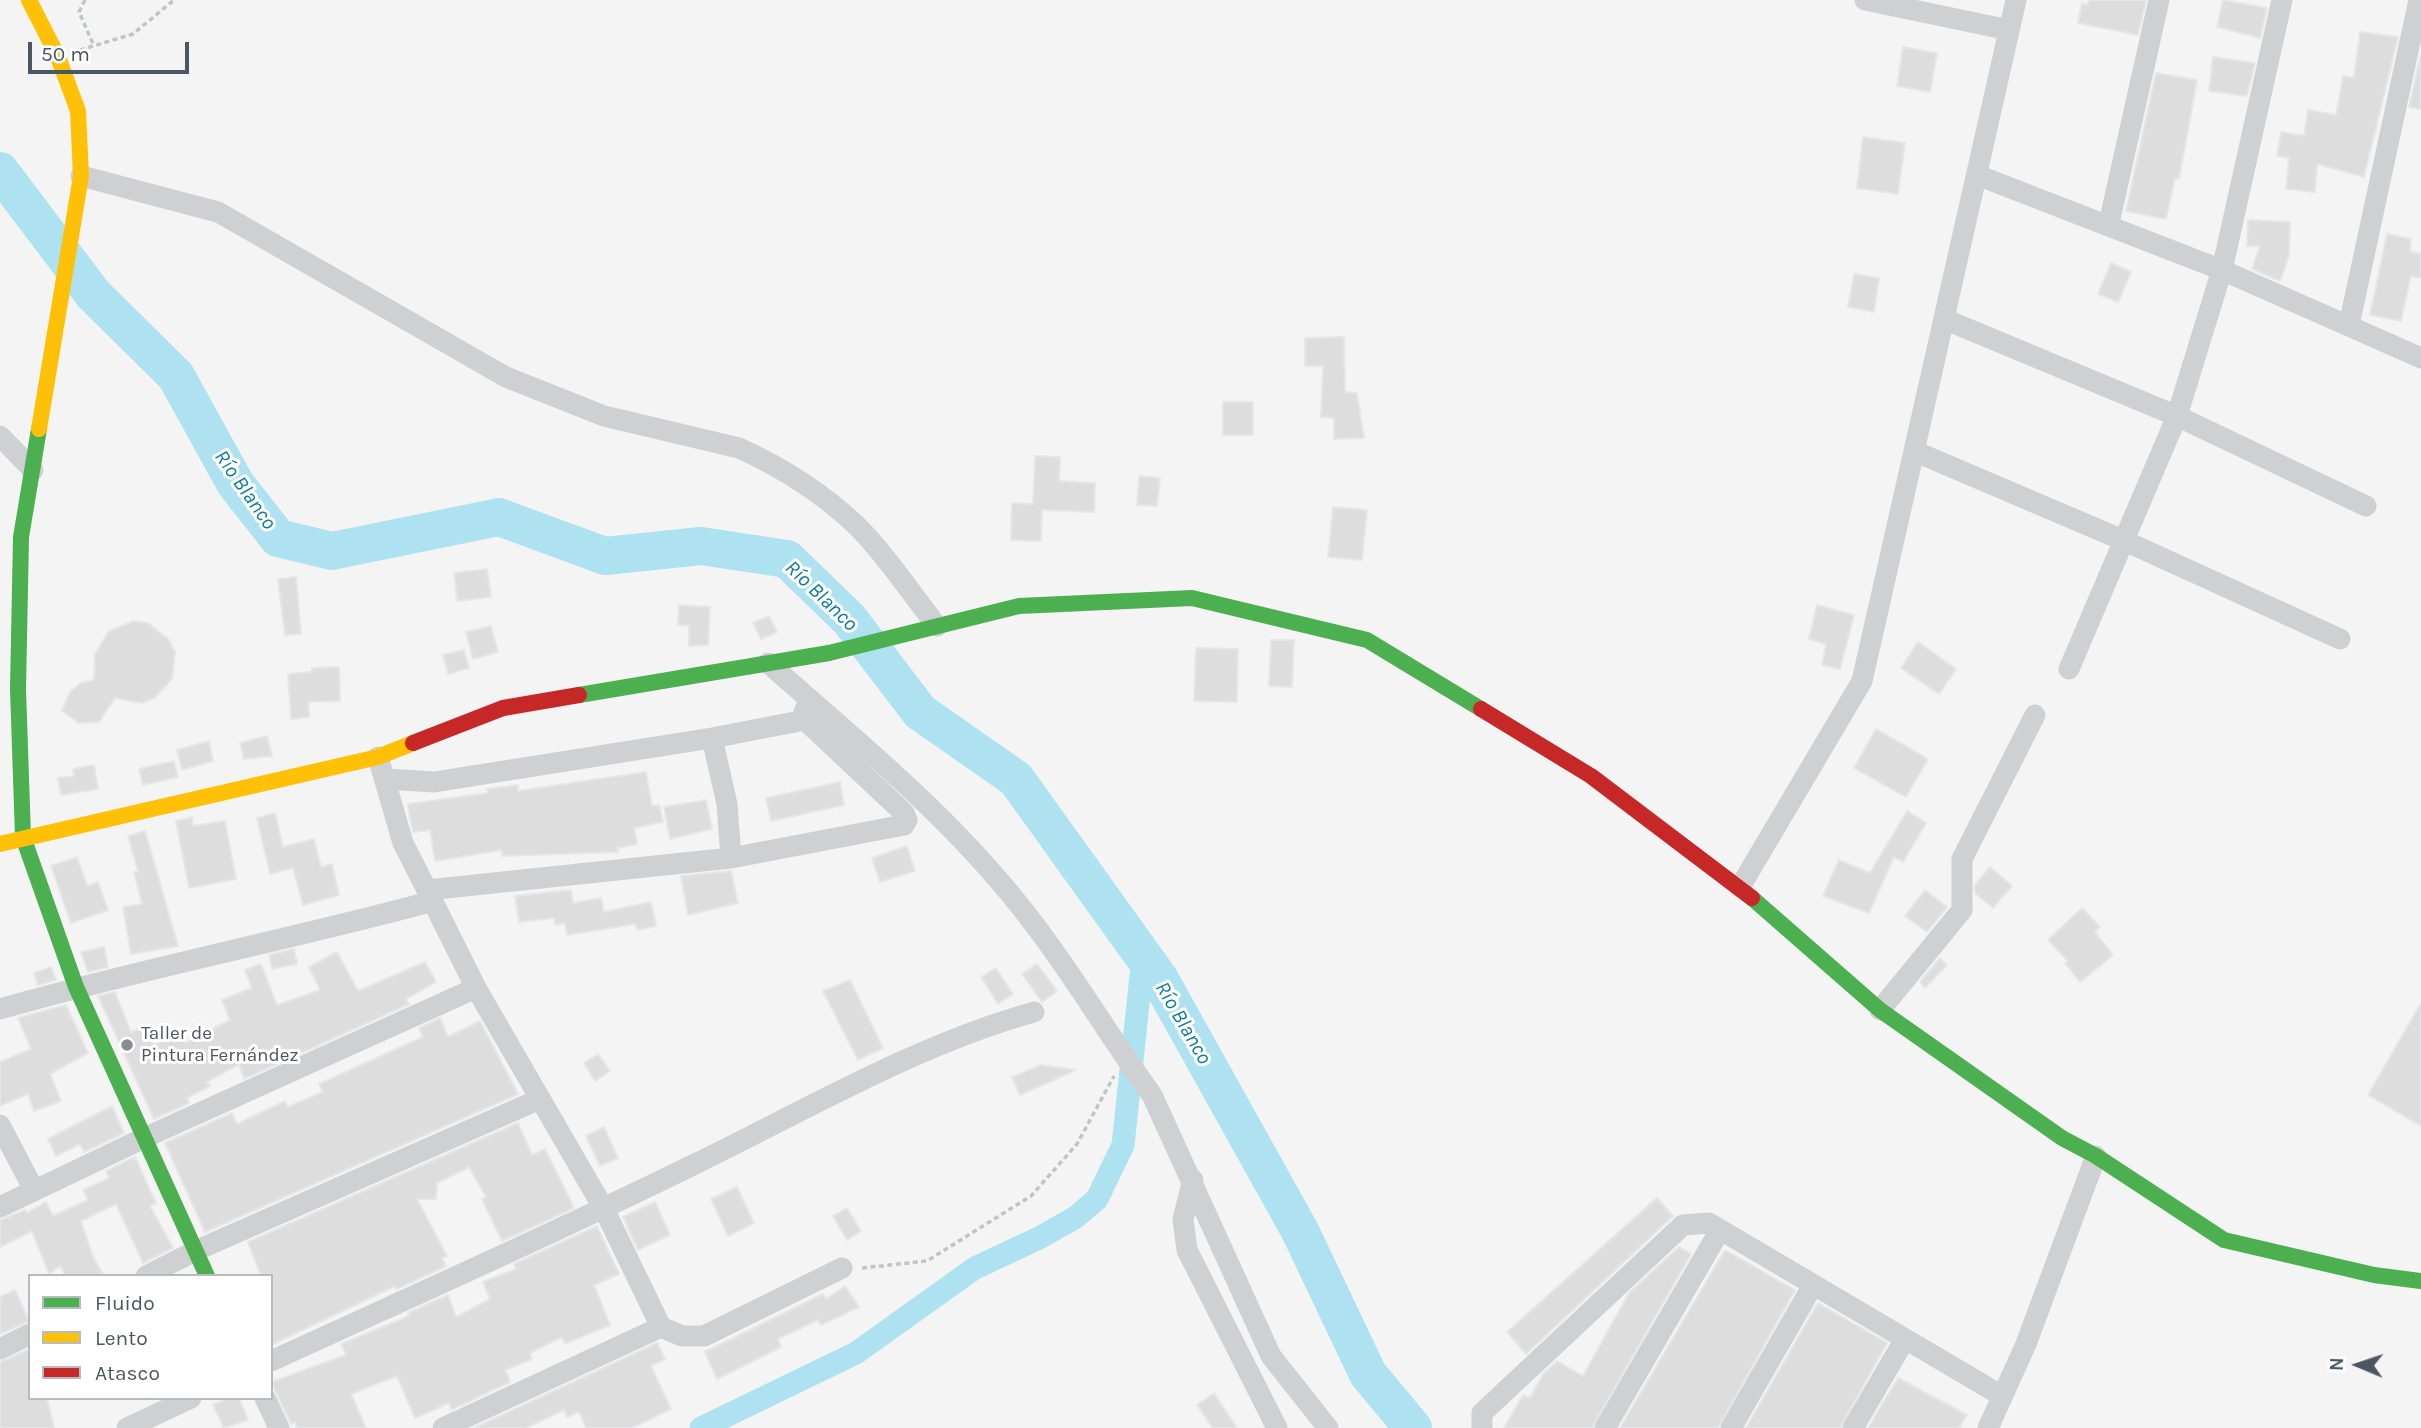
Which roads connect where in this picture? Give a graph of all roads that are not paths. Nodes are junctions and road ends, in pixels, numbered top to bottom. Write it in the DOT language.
graph roads {
  1 [pos="29,0"];
  2 [pos="2017,0"];
  3 [pos="2159,0"];
  4 [pos="2282,0"];
  5 [pos="2419,0"];
  6 [pos="1879,1"];
  7 [pos="2009,30"];
  8 [pos="1977,175"];
  9 [pos="80,176"];
  10 [pos="2109,223"];
  11 [pos="2222,270"];
  12 [pos="1944,319"];
  13 [pos="2349,325"];
  14 [pos="2421,358"];
  15 [pos="2177,416"];
  16 [pos="0,436"];
  17 [pos="1914,451"];
  18 [pos="33,470"];
  19 [pos="2366,506"];
  20 [pos="2125,541"];
  21 [pos="927,629"];
  22 [pos="2340,639"];
  23 [pos="768,663"];
  24 [pos="2069,669"];
  25 [pos="810,699"];
  26 [pos="2035,715"];
  27 [pos="805,720"];
  28 [pos="712,738"];
  29 [pos="378,757"];
  30 [pos="387,779"];
  31 [pos="23,837"];
  32 [pos="0,844"];
  33 [pos="731,858"];
  34 [pos="1740,887"];
  35 [pos="430,895"];
  36 [pos="76,988"];
  37 [pos="476,988"];
  38 [pos="0,1009"];
  39 [pos="1880,1010"];
  40 [pos="1034,1012"];
  41 [pos="540,1099"];
  42 [pos="0,1125"];
  43 [pos="144,1138"];
  44 [pos="2096,1156"];
  45 [pos="1194,1180"];
  46 [pos="34,1190"];
  47 [pos="0,1207"];
  48 [pos="604,1209"];
  49 [pos="1720,1230"];
  50 [pos="195,1251"];
  51 [pos="842,1268"];
  52 [pos="150,1274"];
  53 [pos="206,1274"];
  54 [pos="2421,1281"];
  55 [pos="1813,1285"];
  56 [pos="661,1327"];
  57 [pos="28,1335"];
  58 [pos="1905,1339"];
  59 [pos="0,1349"];
  60 [pos="273,1360"];
  61 [pos="2002,1396"];
  62 [pos="187,1400"];
  63 [pos="266,1400"];
  64 [pos="127,1428"];
  65 [pos="279,1428"];
  66 [pos="443,1428"];
  67 [pos="1277,1428"];
  68 [pos="1328,1428"];
  69 [pos="1482,1428"];
  70 [pos="1605,1428"];
  71 [pos="1731,1428"];
  72 [pos="1853,1428"];
  73 [pos="1988,1428"];
  1 -- 9 [label="street"];
  2 -- 7 [label="street"];
  3 -- 10 [label="street"];
  4 -- 11 [label="street"];
  5 -- 13 [label="street"];
  6 -- 7 [label="street"];
  7 -- 8 [label="street"];
  8 -- 10 [label="street"];
  8 -- 12 [label="street"];
  9 -- 18 [label="street"];
  9 -- 21 [label="street"];
  10 -- 11 [label="street"];
  11 -- 13 [label="street"];
  11 -- 15 [label="street"];
  12 -- 15 [label="street"];
  12 -- 17 [label="street"];
  13 -- 14 [label="street"];
  15 -- 19 [label="street"];
  15 -- 20 [label="street"];
  16 -- 18 [label="street"];
  17 -- 20 [label="street"];
  17 -- 34 [label="street"];
  18 -- 31 [label="street"];
  20 -- 22 [label="street"];
  20 -- 24 [label="street"];
  21 -- 23 [label="street"];
  21 -- 34 [label="street"];
  23 -- 25 [label="street"];
  23 -- 29 [label="street"];
  25 -- 27 [label="street"];
  25 -- 45 [label="street"];
  26 -- 39 [label="street"];
  27 -- 28 [label="street"];
  27 -- 33 [label="street"];
  28 -- 30 [label="street"];
  28 -- 33 [label="street"];
  29 -- 30 [label="street"];
  29 -- 31 [label="street"];
  30 -- 35 [label="street"];
  31 -- 32 [label="street"];
  31 -- 36 [label="street"];
  33 -- 35 [label="street"];
  34 -- 39 [label="street"];
  35 -- 36 [label="street"];
  35 -- 37 [label="street"];
  36 -- 38 [label="street"];
  36 -- 43 [label="street"];
  37 -- 41 [label="street"];
  37 -- 43 [label="street"];
  39 -- 44 [label="street"];
  40 -- 48 [label="street"];
  41 -- 48 [label="street"];
  41 -- 50 [label="street"];
  42 -- 46 [label="street"];
  43 -- 46 [label="street"];
  43 -- 50 [label="street"];
  44 -- 54 [label="street"];
  44 -- 61 [label="street"];
  45 -- 67 [label="street"];
  45 -- 68 [label="street"];
  46 -- 47 [label="street"];
  48 -- 56 [label="street"];
  48 -- 60 [label="street"];
  49 -- 55 [label="street"];
  49 -- 69 [label="street"];
  49 -- 70 [label="street"];
  50 -- 52 [label="street"];
  50 -- 53 [label="street"];
  51 -- 56 [label="street"];
  55 -- 58 [label="street"];
  55 -- 71 [label="street"];
  56 -- 66 [label="street"];
  57 -- 59 [label="street"];
  58 -- 61 [label="street"];
  58 -- 72 [label="street"];
  61 -- 73 [label="street"];
  62 -- 64 [label="street"];
  63 -- 65 [label="street"];
}
